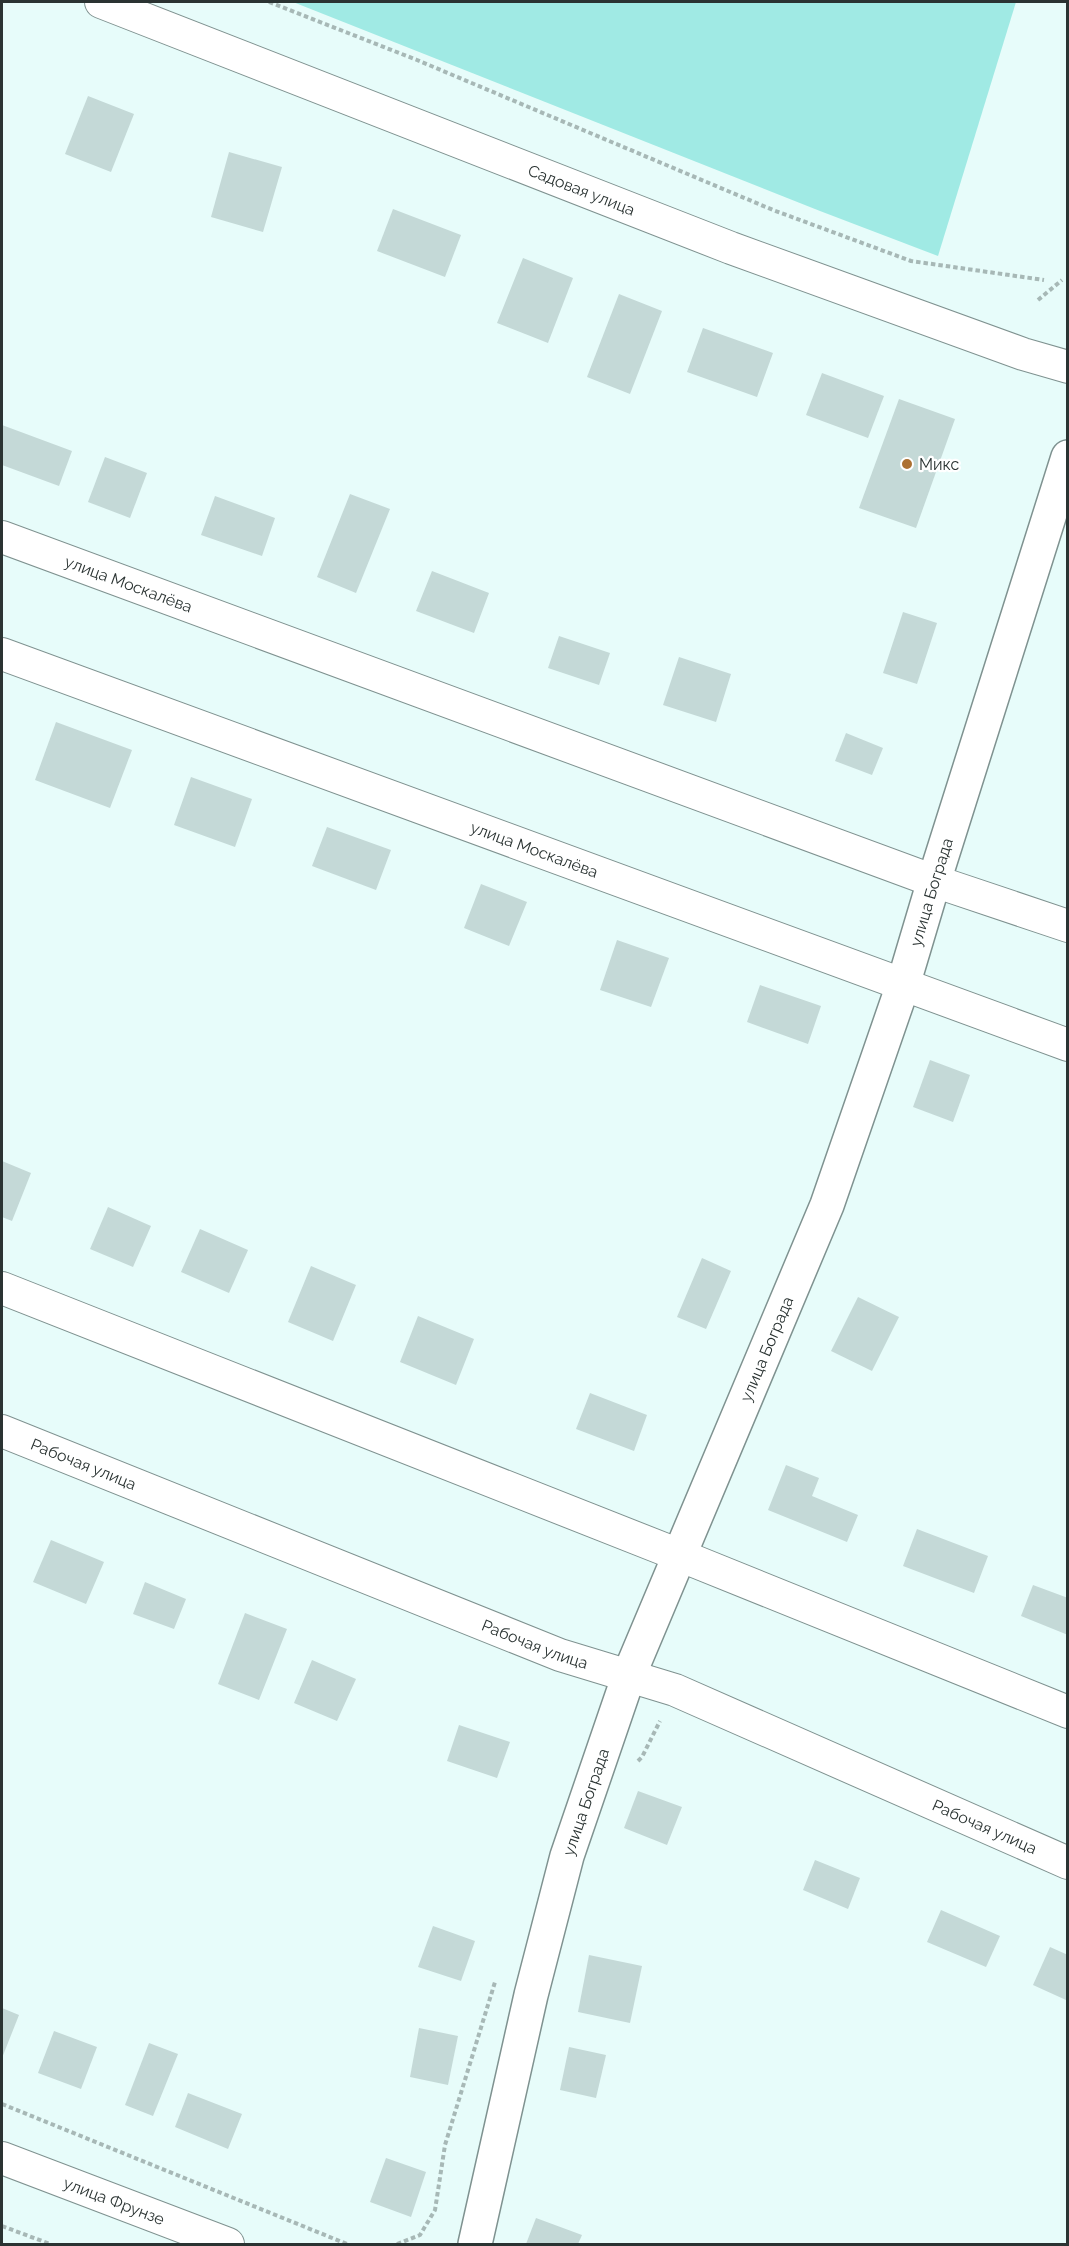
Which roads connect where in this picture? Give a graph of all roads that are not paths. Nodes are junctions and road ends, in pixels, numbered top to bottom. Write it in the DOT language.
graph roads {
  1 [pos="101,2"];
  2 [pos="1068,367"];
  3 [pos="1068,457"];
  4 [pos="2,537"];
  5 [pos="2,654"];
  6 [pos="934,880"];
  7 [pos="1068,926"];
  8 [pos="903,986"];
  9 [pos="1068,1045"];
  10 [pos="2,1288"];
  11 [pos="2,1431"];
  12 [pos="679,1555"];
  13 [pos="629,1676"];
  14 [pos="1068,1712"];
  15 [pos="1068,1863"];
  16 [pos="2,2158"];
  17 [pos="228,2244"];
  18 [pos="475,2244"];
  1 -- 2 [label="street, Садовая улица"];
  3 -- 6 [label="main road, улица Бограда"];
  4 -- 6 [label="street, улица Москалёва"];
  5 -- 8 [label="street, улица Москалёва"];
  6 -- 7 [label="street, улица Москалёва"];
  6 -- 8 [label="main road, улица Бограда"];
  8 -- 9 [label="street, улица Москалёва"];
  8 -- 12 [label="main road, улица Бограда"];
  10 -- 12 [label="street"];
  11 -- 13 [label="street, Рабочая улица"];
  12 -- 13 [label="main road, улица Бограда"];
  12 -- 14 [label="street"];
  13 -- 15 [label="street, Рабочая улица"];
  13 -- 18 [label="main road, улица Бограда"];
  16 -- 17 [label="street, улица Фрунзе"];
}
